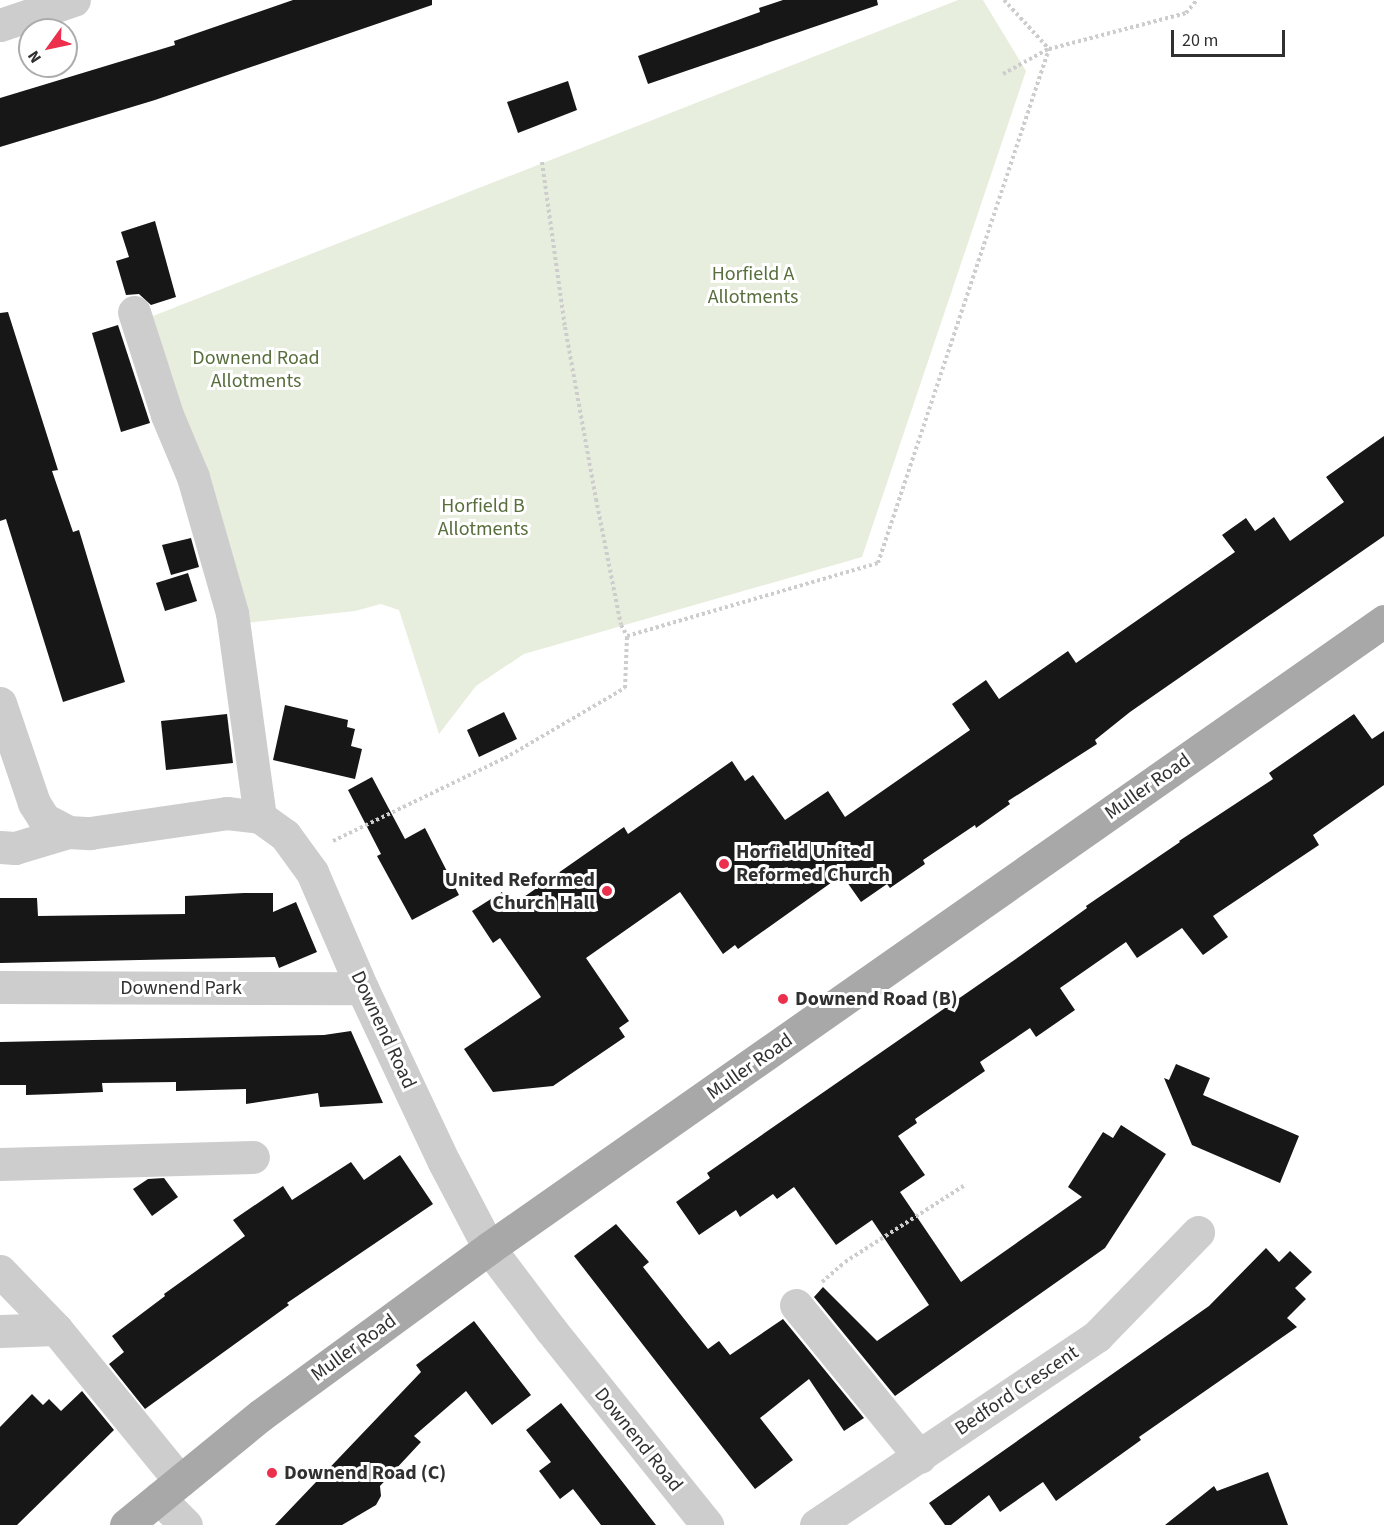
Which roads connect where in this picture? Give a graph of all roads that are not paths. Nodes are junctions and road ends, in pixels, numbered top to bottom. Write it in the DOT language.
graph roads {
  1 [pos="74,0"];
  2 [pos="0,25"];
  3 [pos="134,312"];
  4 [pos="1381,630"];
  5 [pos="0,703"];
  6 [pos="260,817"];
  7 [pos="68,832"];
  8 [pos="0,847"];
  9 [pos="0,987"];
  10 [pos="362,988"];
  11 [pos="253,1157"];
  12 [pos="0,1164"];
  13 [pos="1197,1232"];
  14 [pos="489,1248"];
  15 [pos="0,1271"];
  16 [pos="796,1305"];
  17 [pos="56,1329"];
  18 [pos="0,1331"];
  19 [pos="920,1457"];
  20 [pos="170,1490"];
  21 [pos="126,1525"];
  22 [pos="186,1525"];
  23 [pos="707,1525"];
  24 [pos="816,1525"];
  1 -- 2 [label="street"];
  3 -- 6 [label="street"];
  4 -- 14 [label="main road, Muller Road"];
  5 -- 7 [label="street"];
  6 -- 7 [label="street, Downend Road"];
  6 -- 10 [label="street, Downend Road"];
  7 -- 8 [label="street"];
  9 -- 10 [label="street, Downend Park"];
  10 -- 14 [label="street, Downend Road"];
  11 -- 12 [label="street"];
  13 -- 19 [label="street, Bedford Crescent"];
  14 -- 20 [label="main road, Muller Road"];
  14 -- 23 [label="street, Downend Road"];
  15 -- 17 [label="street"];
  16 -- 19 [label="street"];
  17 -- 18 [label="street"];
  17 -- 20 [label="street"];
  19 -- 24 [label="street, Bedford Crescent"];
  20 -- 21 [label="main road, Muller Road"];
  20 -- 22 [label="street"];
}
